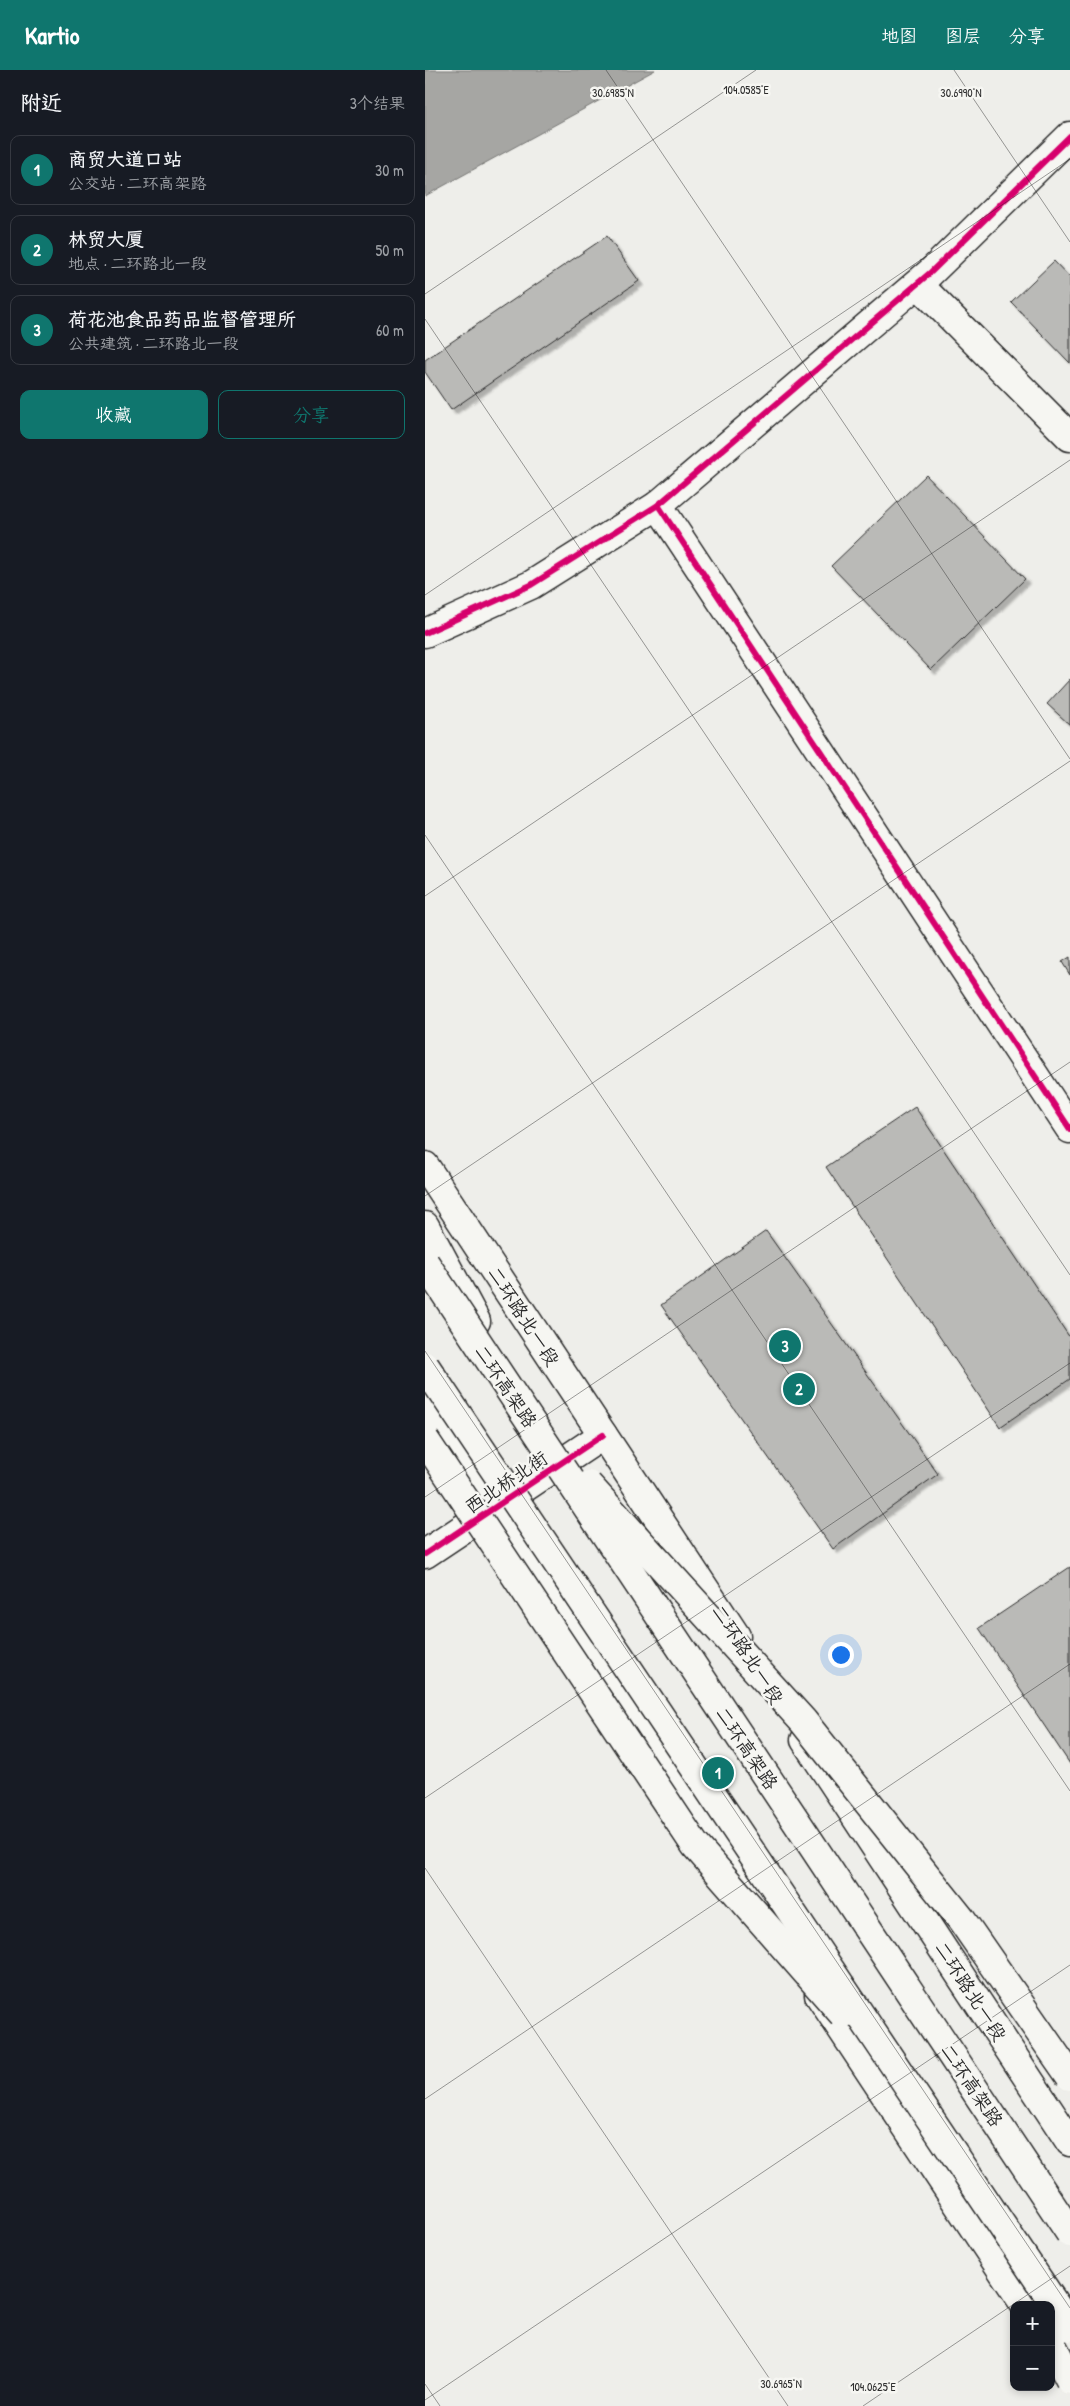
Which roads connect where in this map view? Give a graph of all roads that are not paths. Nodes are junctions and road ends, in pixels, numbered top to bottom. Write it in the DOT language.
graph roads {
  1 [pos="1070,136"];
  2 [pos="918,284"];
  3 [pos="1070,437"];
  4 [pos="658,504"];
  5 [pos="425,633"];
  6 [pos="1070,1129"];
  7 [pos="425,1166"];
  8 [pos="425,1226"];
  9 [pos="425,1263"];
  10 [pos="425,1366"];
  11 [pos="425,1406"];
  12 [pos="527,1418"];
  13 [pos="603,1435"];
  14 [pos="425,1440"];
  15 [pos="493,1508"];
  16 [pos="425,1554"];
  17 [pos="1070,2076"];
  18 [pos="920,2102"];
  19 [pos="1070,2142"];
  20 [pos="960,2162"];
  21 [pos="1070,2233"];
  22 [pos="1022,2301"];
  23 [pos="1030,2301"];
  24 [pos="1070,2327"];
  25 [pos="1053,2346"];
  26 [pos="1053,2346"];
  27 [pos="1070,2372"];
  28 [pos="1070,2380"];
  1 -- 2 [label="main road"];
  2 -- 3 [label="main road"];
  2 -- 4 [label="main road"];
  4 -- 5 [label="main road"];
  4 -- 6 [label="main road"];
  7 -- 13 [label="main road, 二环路北一段"];
  8 -- 12 [label="main road, bridge"];
  9 -- 12 [label="main road, 二环高架路, bridge"];
  10 -- 18 [label="main road, bridge"];
  11 -- 15 [label="main road"];
  12 -- 17 [label="main road, bridge"];
  12 -- 21 [label="main road, 二环高架路, bridge"];
  13 -- 15 [label="main road, 西北桥北街"];
  13 -- 19 [label="main road, 二环路北一段"];
  14 -- 18 [label="main road, bridge"];
  15 -- 16 [label="main road, 西北桥北街"];
  15 -- 22 [label="main road"];
  18 -- 20 [label="main road, bridge"];
  20 -- 23 [label="main road, bridge"];
  20 -- 24 [label="main road, bridge"];
  25 -- 27 [label="main road"];
  26 -- 28 [label="main road, bridge"];
}
